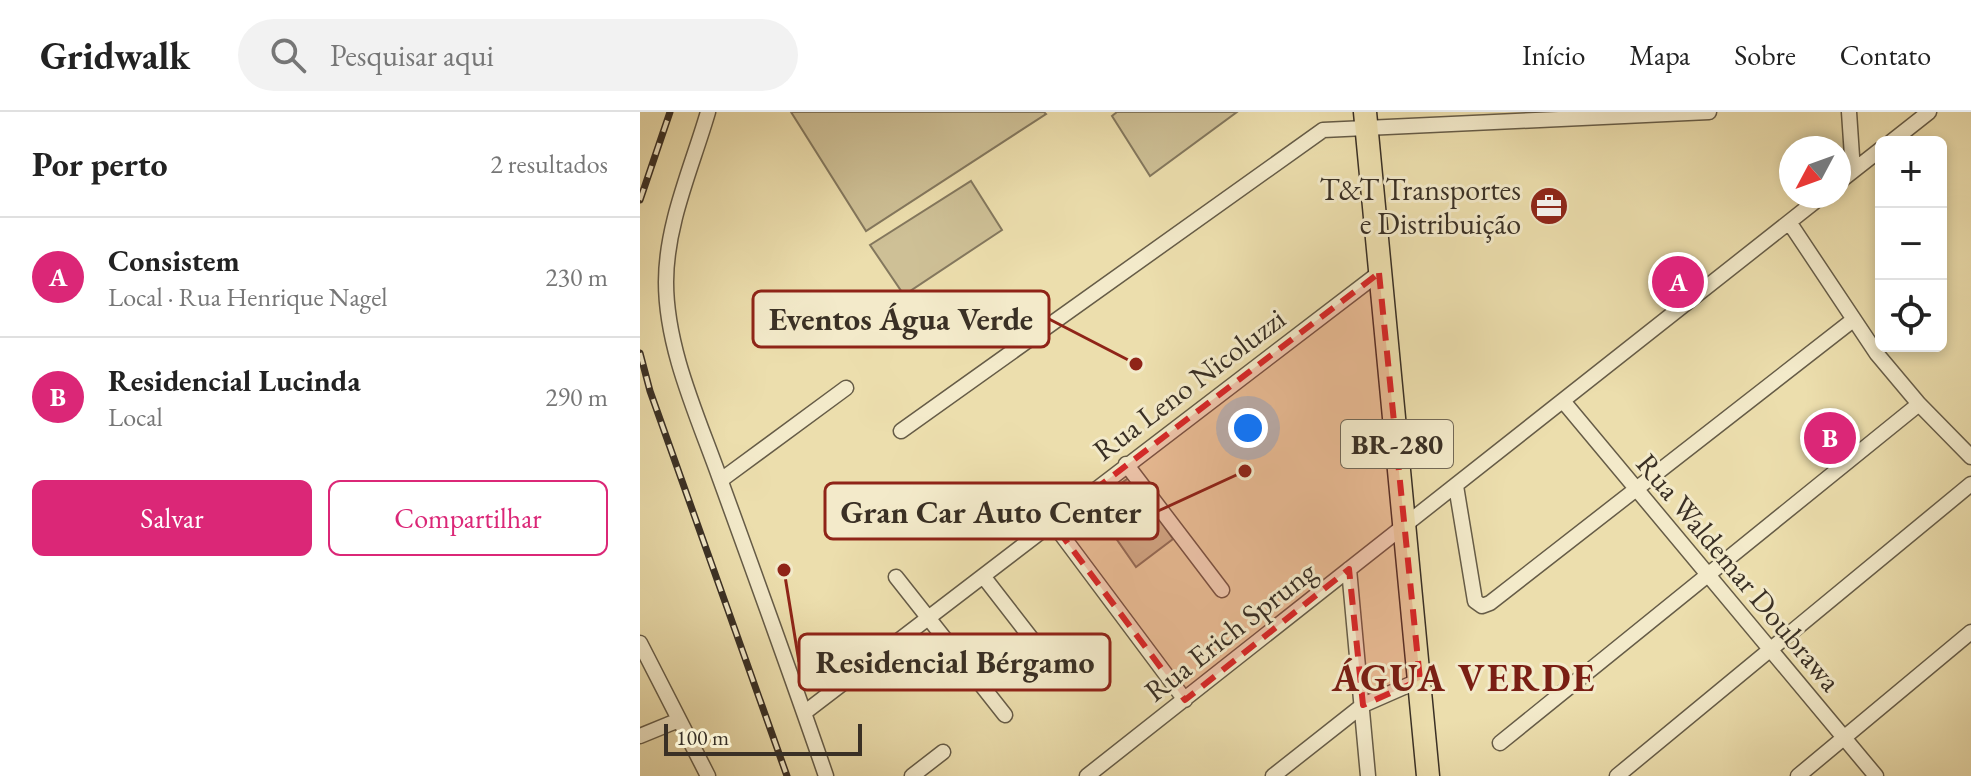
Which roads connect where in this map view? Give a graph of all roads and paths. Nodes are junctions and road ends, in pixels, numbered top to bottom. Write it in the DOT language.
graph roads {
  1 [pos="708,112"];
  2 [pos="1709,112"];
  3 [pos="1849,112"];
  4 [pos="1929,112"];
  5 [pos="1414,119"];
  6 [pos="1366,120"];
  7 [pos="1899,136"];
  8 [pos="1875,154"];
  9 [pos="1853,171"];
  10 [pos="1807,208"];
  11 [pos="1789,222"];
  12 [pos="1379,273"];
  13 [pos="1853,320"];
  14 [pos="846,388"];
  15 [pos="1563,401"];
  16 [pos="1919,404"];
  17 [pos="901,431"];
  18 [pos="1969,453"];
  19 [pos="1126,464"];
  20 [pos="721,480"];
  21 [pos="1971,484"];
  22 [pos="1456,486"];
  23 [pos="1636,490"];
  24 [pos="1052,522"];
  25 [pos="1405,525"];
  26 [pos="1349,569"];
  27 [pos="1709,575"];
  28 [pos="983,576"];
  29 [pos="896,577"];
  30 [pos="1222,590"];
  31 [pos="929,617"];
  32 [pos="1971,632"];
  33 [pos="640,643"];
  34 [pos="1771,651"];
  35 [pos="1059,674"];
  36 [pos="1420,680"];
  37 [pos="1185,700"];
  38 [pos="1363,705"];
  39 [pos="804,713"];
  40 [pos="1005,715"];
  41 [pos="679,720"];
  42 [pos="640,736"];
  43 [pos="1844,738"];
  44 [pos="1500,743"];
  45 [pos="943,752"];
  46 [pos="708,776"];
  47 [pos="826,776"];
  48 [pos="912,776"];
  49 [pos="1087,776"];
  50 [pos="1273,776"];
  51 [pos="1368,776"];
  52 [pos="1428,776"];
  53 [pos="1617,776"];
  54 [pos="1798,776"];
  55 [pos="1876,776"];
  1 -- 20 [label="street"];
  2 -- 5 [label="street"];
  3 -- 9 [label="street"];
  4 -- 7 [label="street"];
  5 -- 6 [label="street"];
  6 -- 12 [label="highway, BR-280"];
  6 -- 17 [label="street"];
  8 -- 9 [label="street"];
  10 -- 11 [label="street, Rua Erich Sprung"];
  11 -- 13 [label="street"];
  11 -- 15 [label="street, Rua Erich Sprung"];
  12 -- 19 [label="street, Rua Leno Nicoluzzi"];
  12 -- 25 [label="highway, BR-280"];
  13 -- 16 [label="street"];
  13 -- 23 [label="street"];
  14 -- 20 [label="street"];
  15 -- 22 [label="street, Rua Erich Sprung"];
  15 -- 23 [label="street, Rua Waldemar Doubrawa"];
  16 -- 18 [label="street"];
  16 -- 27 [label="street"];
  19 -- 24 [label="street, Rua Leno Nicoluzzi"];
  19 -- 30 [label="street"];
  20 -- 39 [label="street"];
  21 -- 34 [label="street"];
  22 -- 23 [label="street"];
  22 -- 25 [label="street, Rua Erich Sprung"];
  23 -- 27 [label="street, Rua Waldemar Doubrawa"];
  24 -- 28 [label="street, Rua Leno Nicoluzzi"];
  24 -- 37 [label="street"];
  25 -- 26 [label="street, Rua Erich Sprung"];
  25 -- 36 [label="highway, BR-280"];
  26 -- 37 [label="street, Rua Erich Sprung"];
  26 -- 38 [label="street"];
  27 -- 34 [label="street, Rua Waldemar Doubrawa"];
  27 -- 44 [label="street"];
  28 -- 31 [label="street, Rua Leno Nicoluzzi"];
  28 -- 35 [label="street"];
  29 -- 31 [label="street"];
  31 -- 39 [label="street, Rua Leno Nicoluzzi"];
  31 -- 40 [label="street"];
  32 -- 43 [label="street"];
  33 -- 41 [label="street"];
  34 -- 43 [label="street, Rua Waldemar Doubrawa"];
  34 -- 53 [label="street"];
  36 -- 38 [label="street"];
  36 -- 52 [label="highway, BR-280"];
  37 -- 49 [label="street, Rua Erich Sprung"];
  38 -- 50 [label="street"];
  38 -- 51 [label="street"];
  39 -- 47 [label="street"];
  41 -- 42 [label="street"];
  41 -- 46 [label="street"];
  43 -- 54 [label="street"];
  43 -- 55 [label="street, Rua Waldemar Doubrawa"];
  45 -- 48 [label="street"];
}
